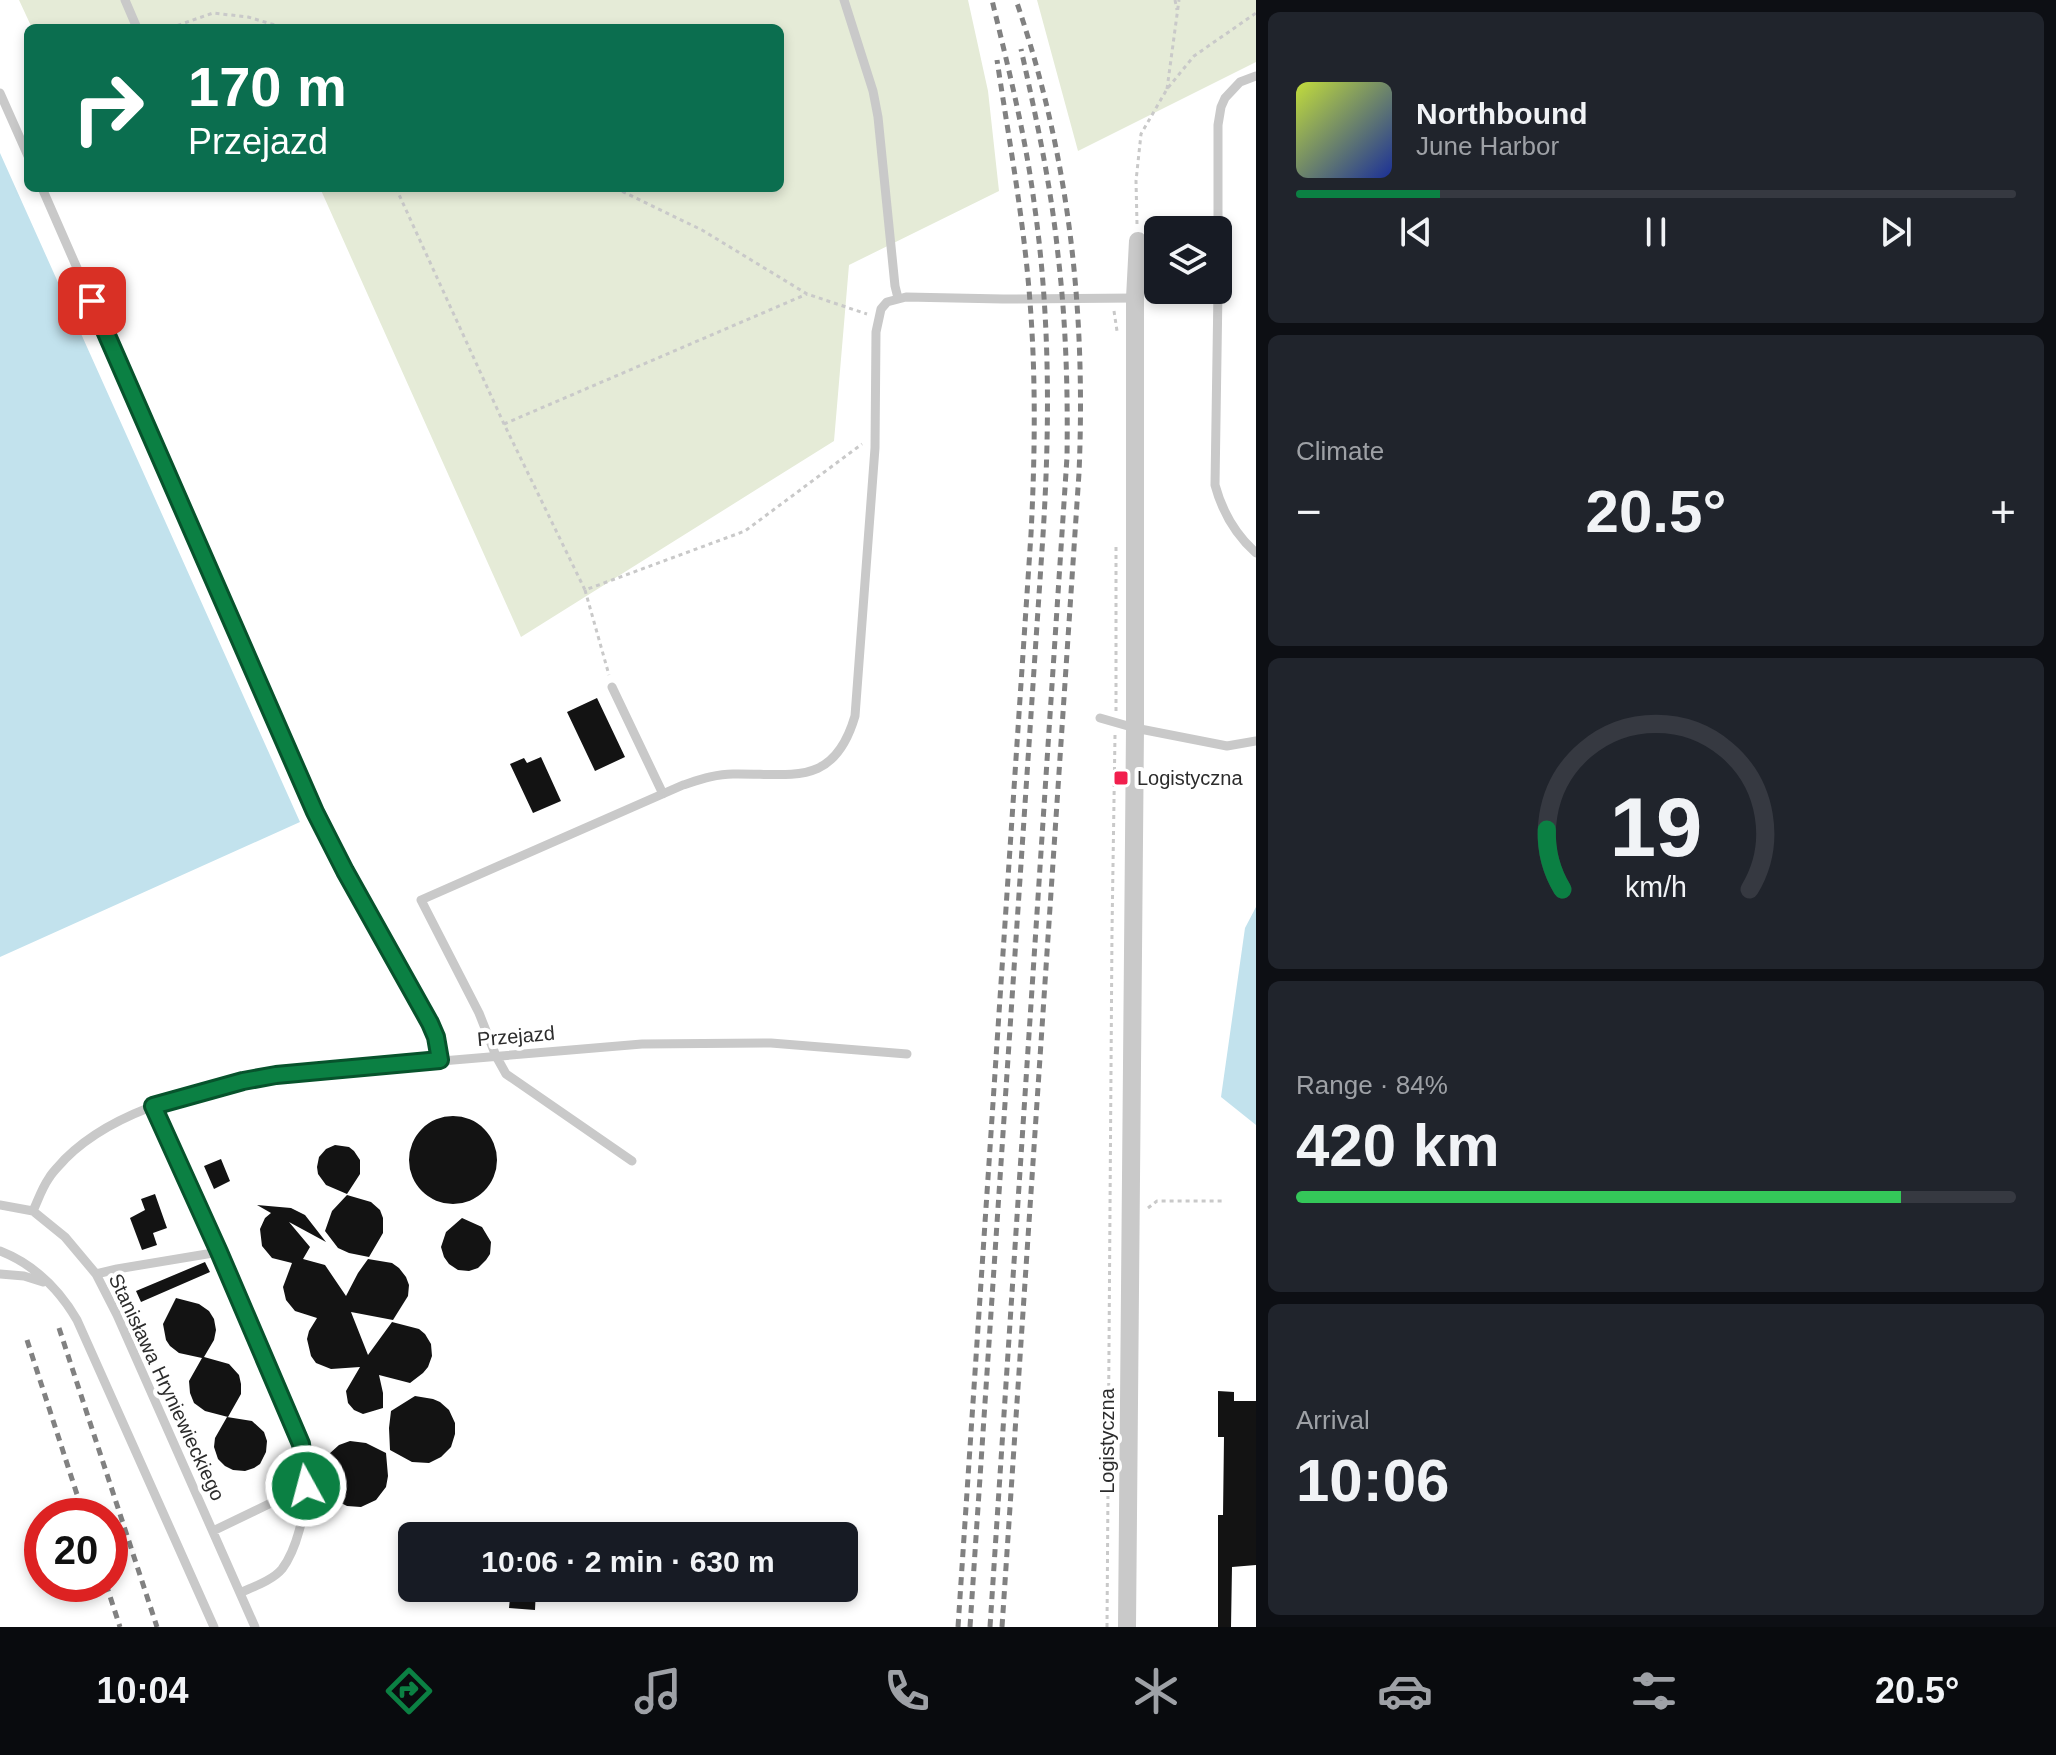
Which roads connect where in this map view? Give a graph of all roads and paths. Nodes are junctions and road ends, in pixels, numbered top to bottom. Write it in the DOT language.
graph roads {
  1 [pos="125,0"];
  2 [pos="844,0"];
  3 [pos="1177,0"];
  4 [pos="1256,13"];
  5 [pos="135,24"];
  6 [pos="181,24"];
  7 [pos="272,24"];
  8 [pos="1256,76"];
  9 [pos="1167,89"];
  10 [pos="0,93"];
  11 [pos="24,147"];
  12 [pos="44,192"];
  13 [pos="398,192"];
  14 [pos="623,192"];
  15 [pos="1218,216"];
  16 [pos="1138,241"];
  17 [pos="807,294"];
  18 [pos="898,298"];
  19 [pos="1135,298"];
  20 [pos="1218,304"];
  21 [pos="878,318"];
  22 [pos="504,424"];
  23 [pos="875,435"];
  24 [pos="1256,553"];
  25 [pos="585,590"];
  26 [pos="612,687"];
  27 [pos="1100,718"];
  28 [pos="1116,723"];
  29 [pos="1135,728"];
  30 [pos="1256,741"];
  31 [pos="663,794"];
  32 [pos="907,1054"];
  33 [pos="496,1056"];
  34 [pos="440,1060"];
  35 [pos="153,1106"];
  36 [pos="632,1161"];
  37 [pos="1222,1201"];
  38 [pos="0,1205"];
  39 [pos="1147,1209"];
  40 [pos="33,1211"];
  41 [pos="1110,1227"];
  42 [pos="1131,1227"];
  43 [pos="0,1251"];
  44 [pos="219,1252"];
  45 [pos="0,1274"];
  46 [pos="96,1274"];
  47 [pos="52,1287"];
  48 [pos="306,1486"];
  49 [pos="213,1531"];
  50 [pos="240,1593"];
  51 [pos="214,1627"];
  52 [pos="255,1627"];
  53 [pos="1107,1627"];
  54 [pos="1127,1627"];
  1 -- 5 [label="lane"];
  2 -- 18 [label="lane"];
  3 -- 9 [label="path"];
  4 -- 9 [label="path"];
  6 -- 7 [label="path"];
  8 -- 15 [label="lane"];
  9 -- 16 [label="path"];
  10 -- 11 [label="lane"];
  12 -- 34 [label="lane"];
  13 -- 22 [label="path"];
  14 -- 17 [label="path"];
  16 -- 19 [label="street, Logistyczna"];
  17 -- 21 [label="path"];
  17 -- 22 [label="path"];
  18 -- 19 [label="lane"];
  18 -- 21 [label="lane"];
  19 -- 29 [label="street, Logistyczna"];
  20 -- 24 [label="lane"];
  21 -- 23 [label="lane"];
  22 -- 25 [label="path"];
  23 -- 25 [label="path"];
  23 -- 31 [label="lane"];
  25 -- 26 [label="path"];
  26 -- 31 [label="lane"];
  27 -- 28 [label="lane"];
  28 -- 29 [label="lane"];
  28 -- 41 [label="path"];
  29 -- 30 [label="lane"];
  29 -- 42 [label="street, Logistyczna"];
  31 -- 33 [label="lane"];
  32 -- 33 [label="lane, Przejazd"];
  33 -- 34 [label="lane, Przejazd"];
  33 -- 36 [label="lane"];
  34 -- 35 [label="lane, Przejazd"];
  35 -- 40 [label="lane, Przejazd"];
  35 -- 44 [label="lane"];
  37 -- 39 [label="path"];
  38 -- 40 [label="lane, Stanisława Hryniewieckiego"];
  40 -- 46 [label="lane, Stanisława Hryniewieckiego"];
  41 -- 42 [label="path"];
  41 -- 53 [label="path"];
  42 -- 54 [label="street, Logistyczna"];
  43 -- 47 [label="lane"];
  44 -- 46 [label="lane"];
  44 -- 48 [label="lane"];
  45 -- 47 [label="lane"];
  46 -- 49 [label="lane, Stanisława Hryniewieckiego"];
  47 -- 51 [label="lane"];
  48 -- 49 [label="lane"];
  48 -- 50 [label="lane"];
  49 -- 50 [label="lane, Stanisława Hryniewieckiego"];
  50 -- 52 [label="lane, Stanisława Hryniewieckiego"];
}
